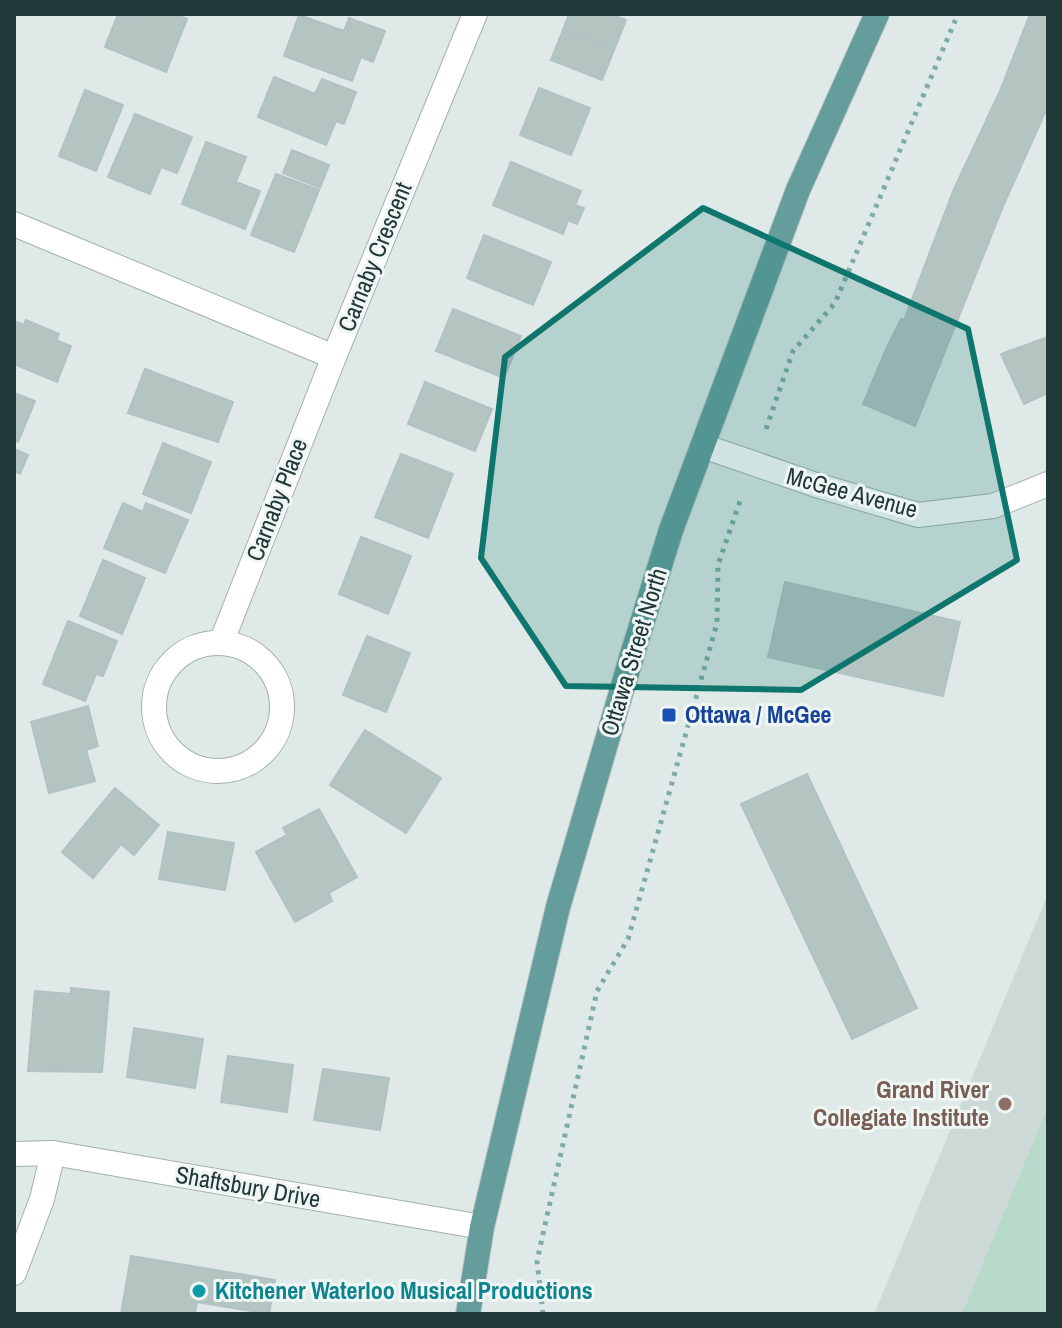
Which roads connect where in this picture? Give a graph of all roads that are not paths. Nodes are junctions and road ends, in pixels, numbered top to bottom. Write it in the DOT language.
graph roads {
  1 [pos="475,14"];
  2 [pos="877,14"];
  3 [pos="14,224"];
  4 [pos="334,357"];
  5 [pos="703,446"];
  6 [pos="1048,484"];
  7 [pos="221,643"];
  8 [pos="53,1153"];
  9 [pos="14,1154"];
  10 [pos="482,1227"];
  11 [pos="14,1273"];
  12 [pos="468,1314"];
  1 -- 4 [label="street, Carnaby Crescent"];
  2 -- 5 [label="main road, Ottawa Street North"];
  3 -- 4 [label="street, Carnaby Crescent"];
  4 -- 7 [label="street, Carnaby Place"];
  5 -- 6 [label="street, McGee Avenue"];
  5 -- 10 [label="main road, Ottawa Street North"];
  7 -- 7 [label="street"];
  8 -- 9 [label="street, Shaftsbury Drive"];
  8 -- 10 [label="street, Shaftsbury Drive"];
  8 -- 11 [label="street"];
  10 -- 12 [label="main road, Ottawa Street North"];
}
